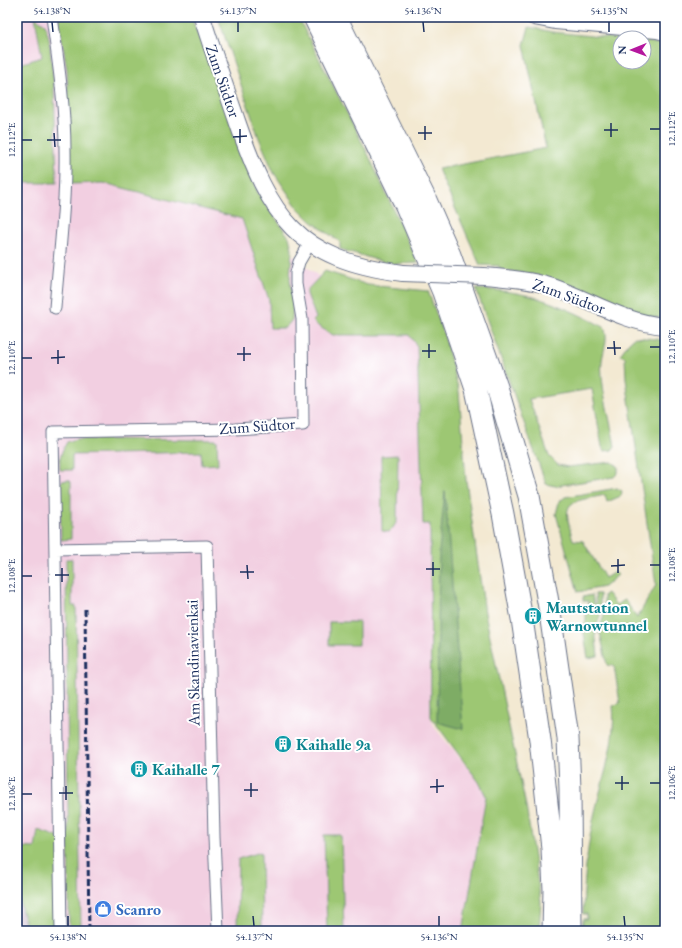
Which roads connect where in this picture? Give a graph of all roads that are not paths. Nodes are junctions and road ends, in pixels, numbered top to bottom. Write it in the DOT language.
graph roads {
  1 [pos="202,17"];
  2 [pos="314,17"];
  3 [pos="336,17"];
  4 [pos="534,17"];
  5 [pos="52,20"];
  6 [pos="665,32"];
  7 [pos="310,243"];
  8 [pos="55,308"];
  9 [pos="665,326"];
  10 [pos="55,548"];
  11 [pos="61,931"];
  12 [pos="218,931"];
  13 [pos="553,931"];
  14 [pos="571,931"];
  1 -- 7 [label="street, Zum Südtor"];
  2 -- 13 [label="highway"];
  3 -- 14 [label="highway"];
  4 -- 6 [label="street"];
  5 -- 8 [label="street"];
  7 -- 9 [label="street, Zum Südtor, bridge"];
  7 -- 10 [label="street, Zum Südtor"];
  10 -- 11 [label="street"];
  10 -- 12 [label="street, Am Skandinavienkai"];
}
